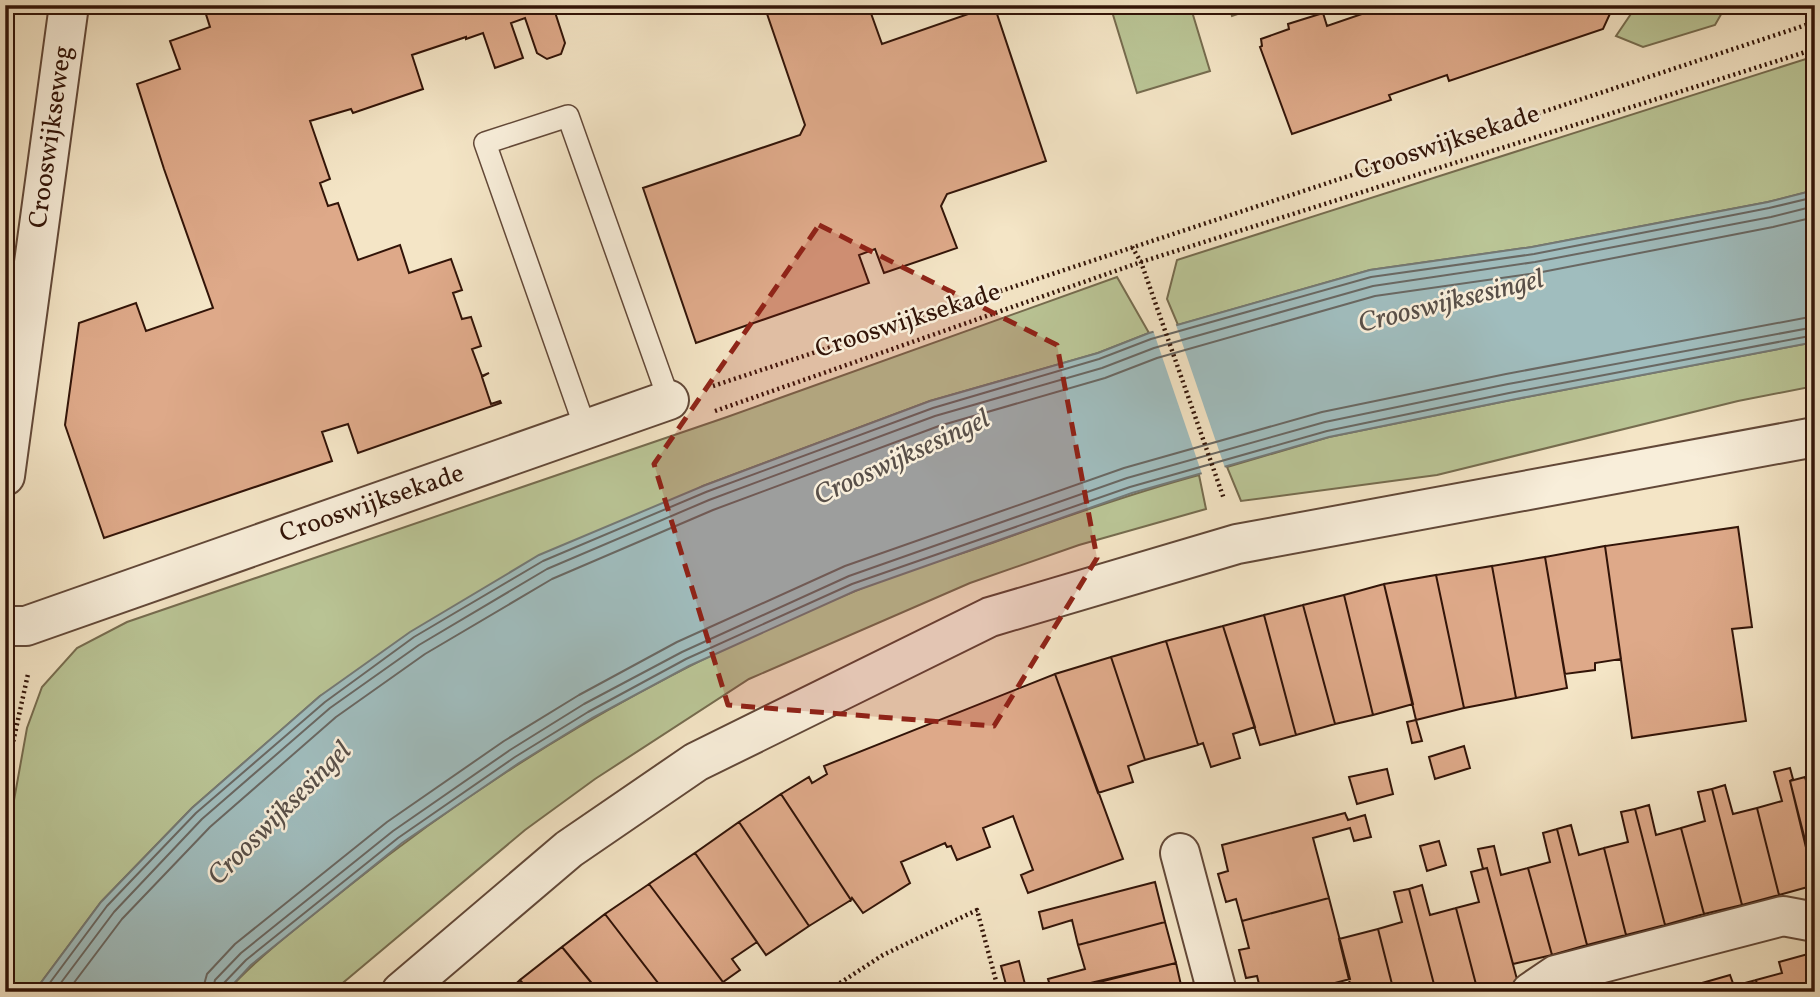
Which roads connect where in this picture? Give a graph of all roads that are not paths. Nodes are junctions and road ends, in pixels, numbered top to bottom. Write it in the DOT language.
graph roads {
  1 [pos="69,5"];
  2 [pos="669,400"];
  3 [pos="586,429"];
  4 [pos="1815,437"];
  5 [pos="5,476"];
  6 [pos="5,626"];
  7 [pos="1181,853"];
  8 [pos="1815,922"];
  9 [pos="401,992"];
  10 [pos="1217,992"];
  11 [pos="1531,992"];
  1 -- 5 [label="street, Crooswijkseweg"];
  2 -- 3 [label="street, Crooswijksekade"];
  2 -- 3 [label="lane"];
  3 -- 6 [label="street, Crooswijksekade"];
  4 -- 9 [label="street"];
  7 -- 10 [label="street"];
  8 -- 11 [label="street"];
}
